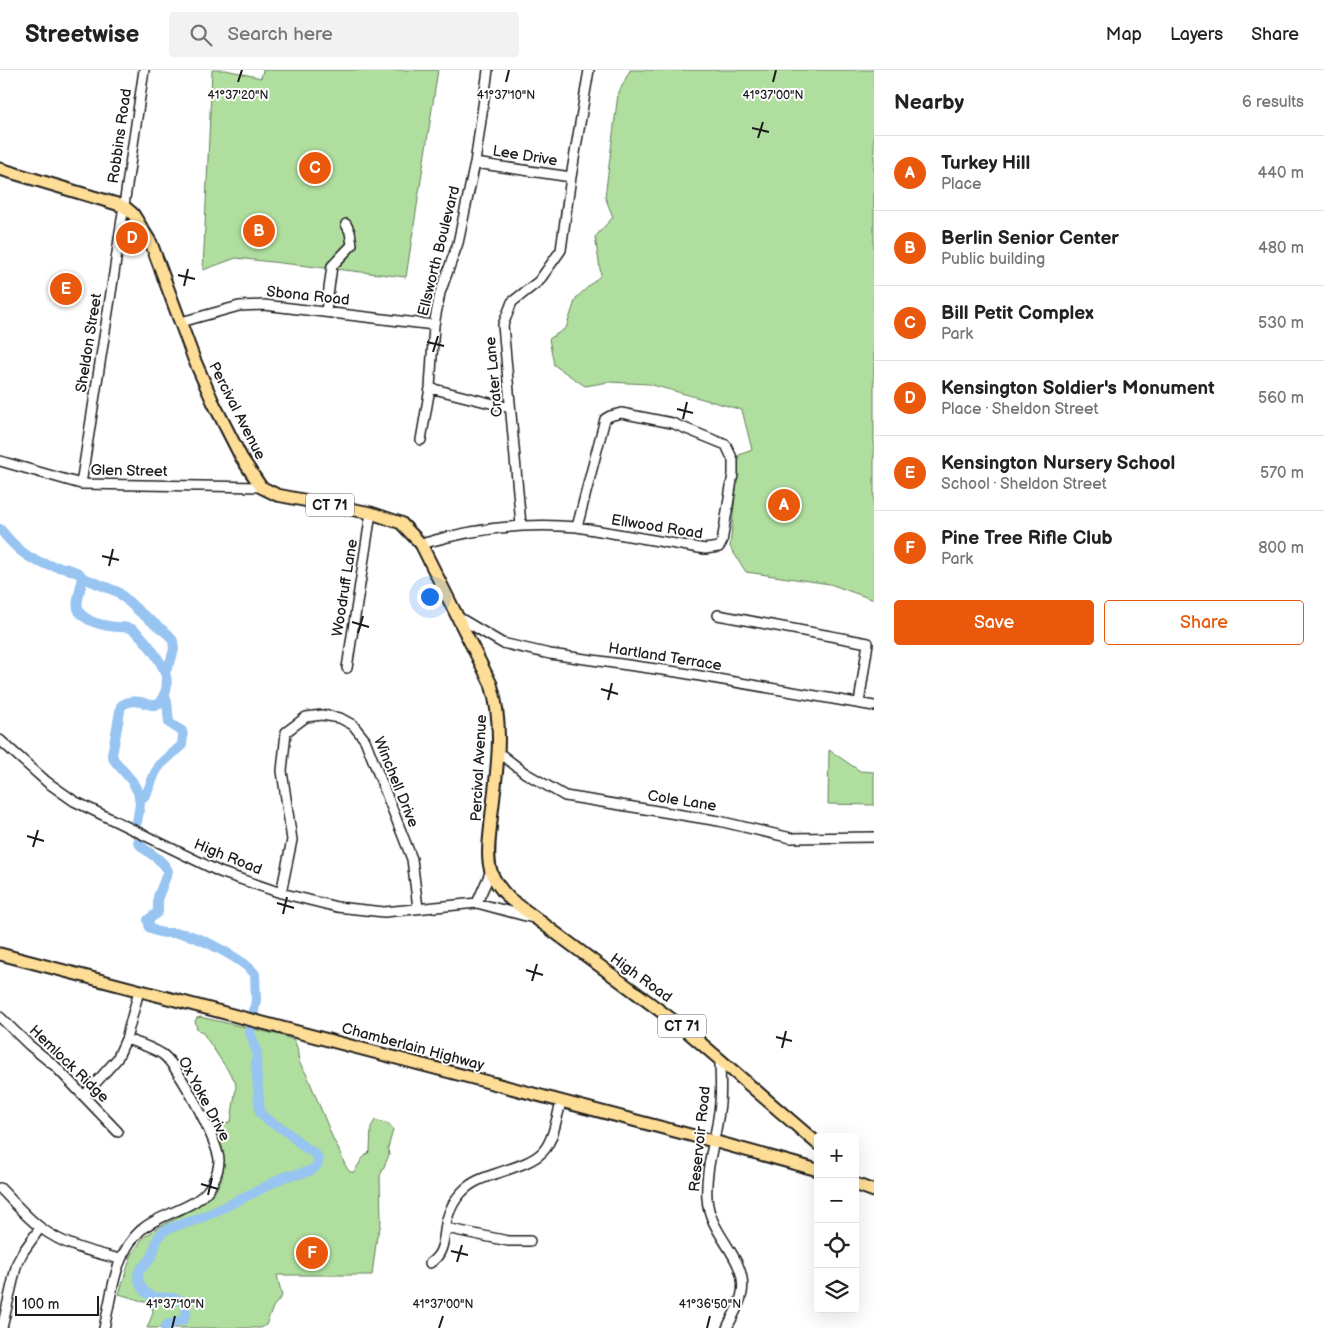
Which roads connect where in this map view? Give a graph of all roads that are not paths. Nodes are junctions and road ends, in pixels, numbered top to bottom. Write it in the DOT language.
graph roads {
  1 [pos="144,70"];
  2 [pos="488,70"];
  3 [pos="589,70"];
  4 [pos="474,163"];
  5 [pos="0,169"];
  6 [pos="571,177"];
  7 [pos="124,207"];
  8 [pos="346,224"];
  9 [pos="326,311"];
  10 [pos="181,322"];
  11 [pos="434,325"];
  12 [pos="430,388"];
  13 [pos="510,408"];
  14 [pos="421,440"];
  15 [pos="0,461"];
  16 [pos="81,484"];
  17 [pos="261,487"];
  18 [pos="371,512"];
  19 [pos="521,525"];
  20 [pos="577,528"];
  21 [pos="421,544"];
  22 [pos="718,615"];
  23 [pos="458,617"];
  24 [pos="347,668"];
  25 [pos="859,703"];
  26 [pos="874,706"];
  27 [pos="0,740"];
  28 [pos="498,752"];
  29 [pos="874,837"];
  30 [pos="490,871"];
  31 [pos="281,893"];
  32 [pos="476,903"];
  33 [pos="418,908"];
  34 [pos="537,919"];
  35 [pos="0,954"];
  36 [pos="139,990"];
  37 [pos="0,1017"];
  38 [pos="126,1039"];
  39 [pos="720,1061"];
  40 [pos="84,1096"];
  41 [pos="561,1102"];
  42 [pos="118,1132"];
  43 [pos="713,1141"];
  44 [pos="814,1141"];
  45 [pos="814,1169"];
  46 [pos="0,1188"];
  47 [pos="40,1228"];
  48 [pos="446,1228"];
  49 [pos="530,1241"];
  50 [pos="120,1259"];
  51 [pos="430,1263"];
  52 [pos="2,1328"];
  53 [pos="104,1328"];
  54 [pos="727,1328"];
  1 -- 7 [label="street, Robbins Road"];
  2 -- 4 [label="street, Ellsworth Boulevard"];
  3 -- 6 [label="street, Crater Lane"];
  4 -- 6 [label="street, Lee Drive"];
  4 -- 11 [label="street, Ellsworth Boulevard"];
  5 -- 7 [label="main road"];
  6 -- 13 [label="street, Crater Lane"];
  7 -- 10 [label="main road, Percival Avenue"];
  7 -- 16 [label="street, Sheldon Street"];
  8 -- 9 [label="street"];
  9 -- 10 [label="street, Sbona Road"];
  9 -- 11 [label="street, Sbona Road"];
  10 -- 17 [label="main road, Percival Avenue"];
  11 -- 12 [label="street, Ellsworth Boulevard"];
  12 -- 13 [label="street"];
  12 -- 14 [label="street, Ellsworth Boulevard"];
  13 -- 19 [label="street, Crater Lane"];
  15 -- 16 [label="street, Glen Street"];
  16 -- 17 [label="street, Glen Street"];
  17 -- 18 [label="main road, Percival Avenue / CT 71"];
  18 -- 21 [label="main road, Percival Avenue / CT 71"];
  18 -- 24 [label="street, Woodruff Lane"];
  19 -- 20 [label="street, Ellwood Road"];
  19 -- 21 [label="street, Ellwood Road"];
  20 -- 20 [label="street, Ellwood Road"];
  21 -- 23 [label="main road, Percival Avenue / CT 71"];
  22 -- 25 [label="street"];
  23 -- 25 [label="street, Hartland Terrace"];
  23 -- 28 [label="main road, Percival Avenue / CT 71"];
  25 -- 26 [label="street, Hartland Terrace"];
  27 -- 31 [label="street, High Road"];
  28 -- 29 [label="street, Cole Lane"];
  28 -- 30 [label="main road, Percival Avenue / CT 71"];
  30 -- 32 [label="street"];
  30 -- 34 [label="main road, CT 71"];
  31 -- 33 [label="street, High Road"];
  31 -- 33 [label="street, Winchell Drive"];
  32 -- 33 [label="street, High Road"];
  32 -- 34 [label="street, High Road"];
  34 -- 39 [label="main road, High Road / CT 71"];
  35 -- 36 [label="main road, Chamberlain Highway"];
  36 -- 38 [label="street"];
  36 -- 41 [label="main road, Chamberlain Highway"];
  37 -- 40 [label="street, Hemlock Ridge"];
  38 -- 40 [label="street"];
  38 -- 50 [label="street, Ox Yoke Drive"];
  39 -- 43 [label="street, Reservoir Road"];
  39 -- 44 [label="main road, High Road / CT 71"];
  40 -- 42 [label="street, Hemlock Ridge"];
  41 -- 43 [label="main road, Chamberlain Highway"];
  41 -- 48 [label="street"];
  43 -- 45 [label="main road, Chamberlain Highway"];
  43 -- 54 [label="street, Reservoir Road"];
  46 -- 47 [label="street"];
  47 -- 50 [label="street"];
  47 -- 52 [label="street"];
  48 -- 49 [label="street"];
  48 -- 51 [label="street"];
  50 -- 53 [label="street, Ox Yoke Drive"];
}
